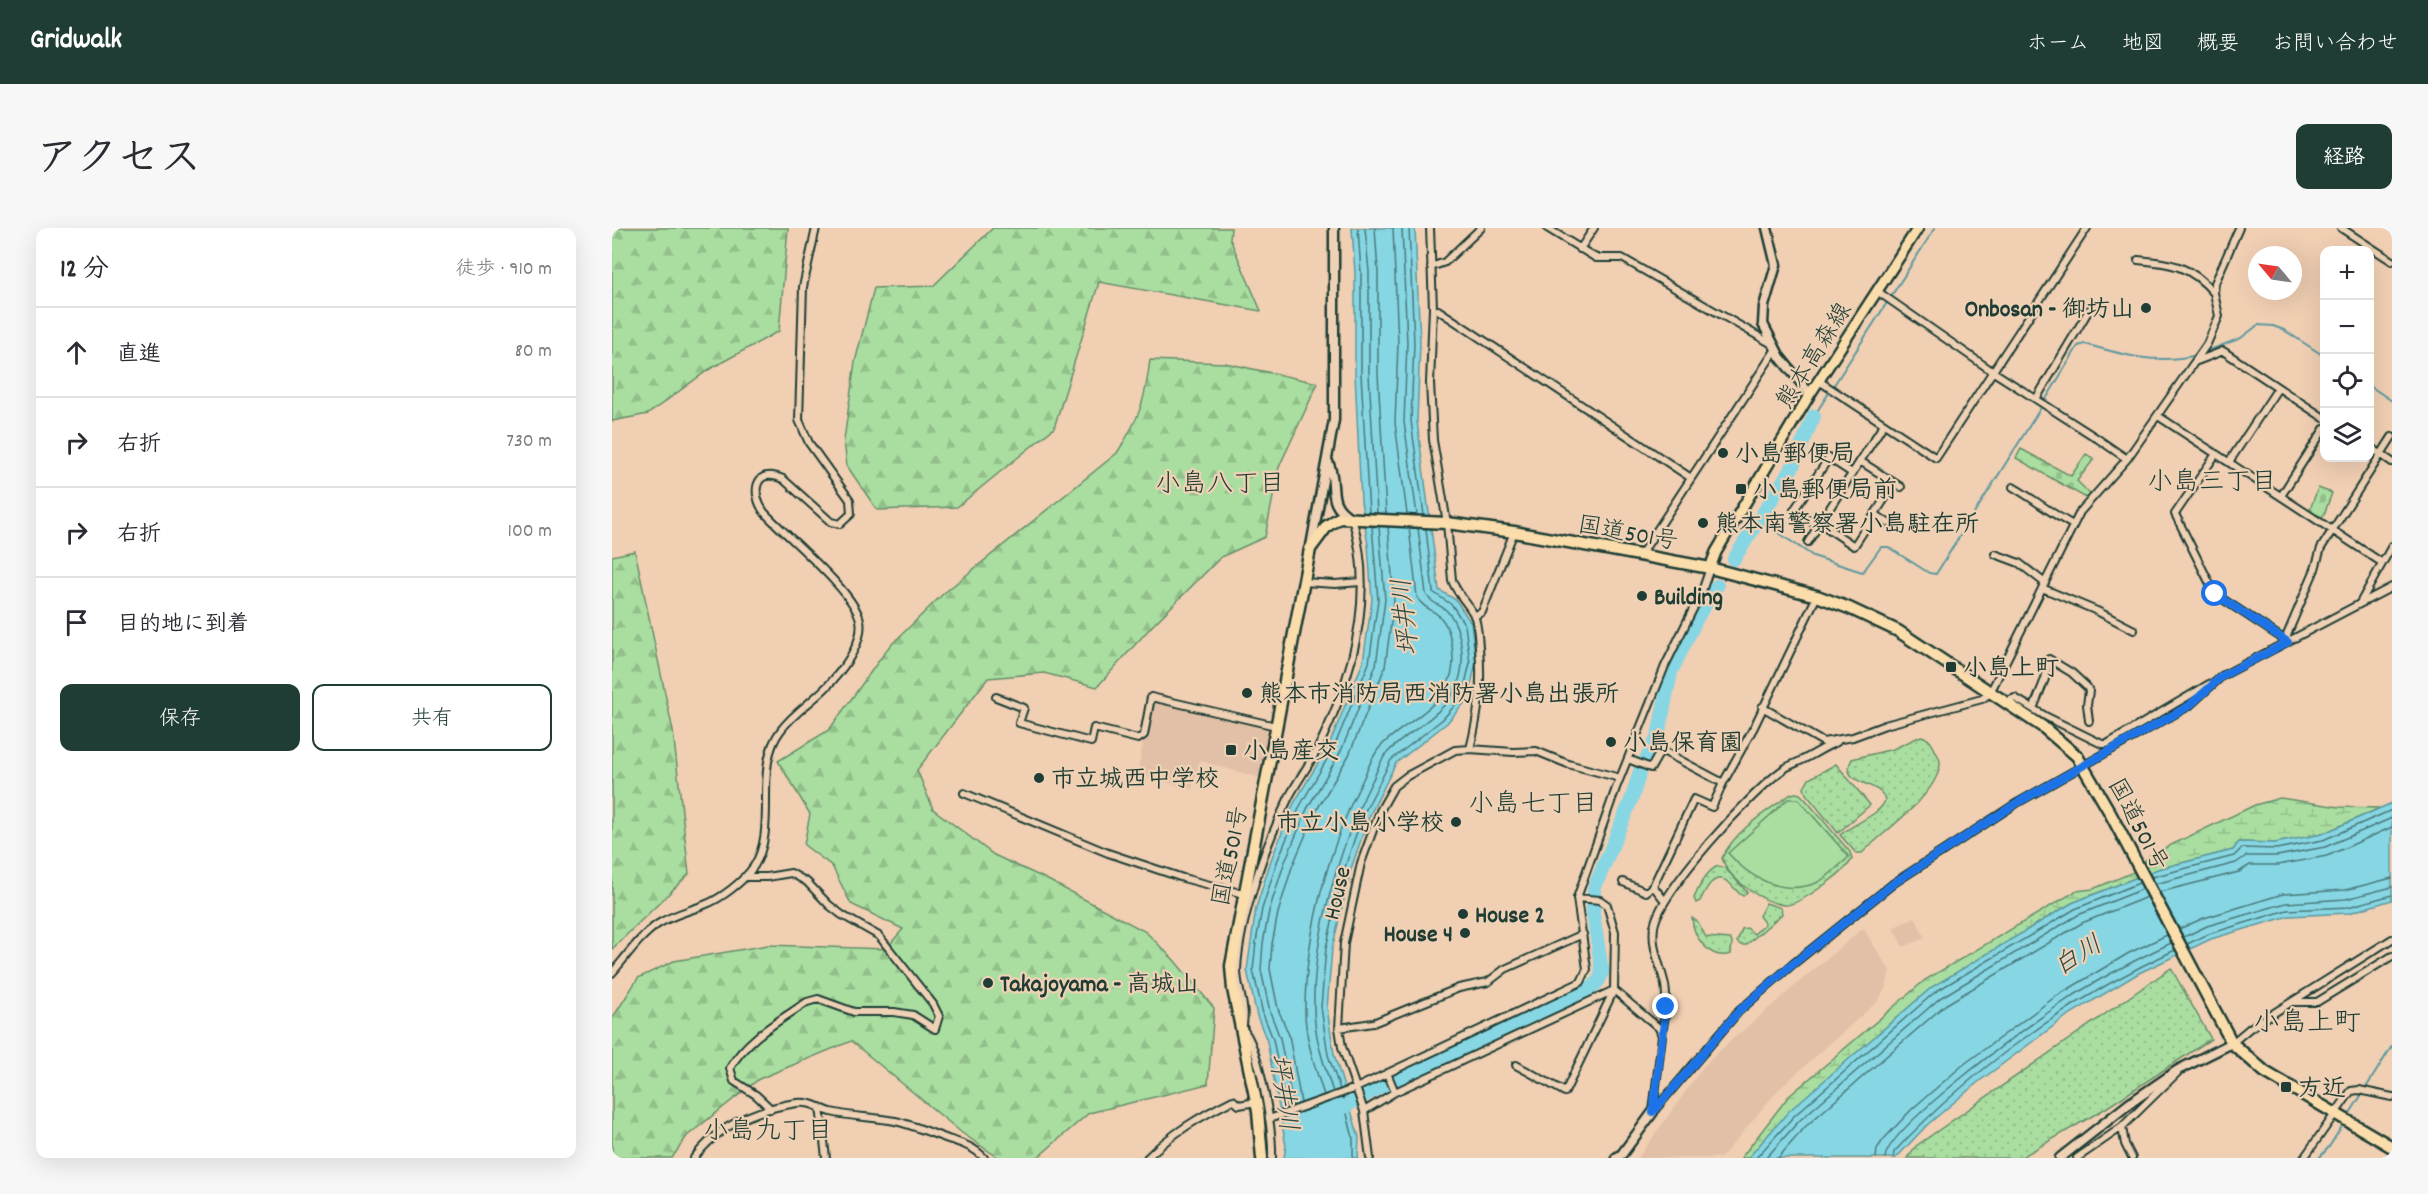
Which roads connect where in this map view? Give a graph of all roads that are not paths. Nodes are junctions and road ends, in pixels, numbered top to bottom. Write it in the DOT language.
graph roads {
  1 [pos="816,228"];
  2 [pos="1334,228"];
  3 [pos="1430,228"];
  4 [pos="1480,228"];
  5 [pos="1547,228"];
  6 [pos="1594,228"];
  7 [pos="1767,228"];
  8 [pos="1918,228"];
  9 [pos="2087,228"];
  10 [pos="2239,228"];
  11 [pos="2341,228"];
  12 [pos="1580,249"];
  13 [pos="2138,260"];
  14 [pos="2392,261"];
  15 [pos="1431,267"];
  16 [pos="1877,291"];
  17 [pos="2214,293"];
  18 [pos="1438,310"];
  19 [pos="2090,310"];
  20 [pos="1774,346"];
  21 [pos="2196,361"];
  22 [pos="1992,371"];
  23 [pos="1819,381"];
  24 [pos="2278,388"];
  25 [pos="1810,394"];
  26 [pos="2036,399"];
  27 [pos="2320,415"];
  28 [pos="2158,416"];
  29 [pos="1884,424"];
  30 [pos="2320,436"];
  31 [pos="2392,436"];
  32 [pos="2374,450"];
  33 [pos="2217,454"];
  34 [pos="2380,454"];
  35 [pos="2127,459"];
  36 [pos="1860,460"];
  37 [pos="1327,462"];
  38 [pos="2229,462"];
  39 [pos="2392,462"];
  40 [pos="1852,473"];
  41 [pos="1691,478"];
  42 [pos="2013,487"];
  43 [pos="2281,495"];
  44 [pos="1875,514"];
  45 [pos="1353,518"];
  46 [pos="1445,523"];
  47 [pos="1888,523"];
  48 [pos="1819,525"];
  49 [pos="2073,525"];
  50 [pos="2331,529"];
  51 [pos="1514,532"];
  52 [pos="1808,542"];
  53 [pos="2392,546"];
  54 [pos="1310,549"];
  55 [pos="1995,554"];
  56 [pos="1640,556"];
  57 [pos="2381,562"];
  58 [pos="1710,568"];
  59 [pos="1303,582"];
  60 [pos="1361,582"];
  61 [pos="2043,586"];
  62 [pos="2392,587"];
  63 [pos="1817,596"];
  64 [pos="2360,604"];
  65 [pos="1474,615"];
  66 [pos="2134,630"];
  67 [pos="2288,642"];
  68 [pos="2222,676"];
  69 [pos="1990,693"];
  70 [pos="996,697"];
  71 [pos="2004,702"];
  72 [pos="1762,707"];
  73 [pos="2033,709"];
  74 [pos="2089,721"];
  75 [pos="1276,726"];
  76 [pos="1848,738"];
  77 [pos="1470,749"];
  78 [pos="1628,759"];
  79 [pos="2087,770"];
  80 [pos="1620,778"];
  81 [pos="1724,783"];
  82 [pos="964,793"];
  83 [pos="744,878"];
  84 [pos="1623,882"];
  85 [pos="1653,886"];
  86 [pos="1244,894"];
  87 [pos="1577,898"];
  88 [pos="1665,901"];
  89 [pos="1583,934"];
  90 [pos="2392,939"];
  91 [pos="2392,956"];
  92 [pos="612,973"];
  93 [pos="1614,990"];
  94 [pos="2292,1002"];
  95 [pos="1242,1028"];
  96 [pos="1339,1028"];
  97 [pos="1662,1036"];
  98 [pos="2232,1043"];
  99 [pos="1516,1065"];
  100 [pos="2178,1070"];
  101 [pos="1387,1073"];
  102 [pos="1355,1089"];
  103 [pos="1395,1092"];
  104 [pos="2392,1097"];
  105 [pos="1256,1102"];
  106 [pos="820,1107"];
  107 [pos="771,1109"];
  108 [pos="1364,1110"];
  109 [pos="1653,1112"];
  110 [pos="2336,1113"];
  111 [pos="1272,1118"];
  112 [pos="2122,1127"];
  113 [pos="2392,1147"];
  114 [pos="694,1158"];
  115 [pos="825,1158"];
  116 [pos="984,1158"];
  117 [pos="1146,1158"];
  118 [pos="1262,1158"];
  119 [pos="1272,1158"];
  120 [pos="1370,1158"];
  121 [pos="1616,1158"];
  122 [pos="2060,1158"];
  123 [pos="2077,1158"];
  124 [pos="2132,1158"];
  125 [pos="2304,1158"];
  1 -- 83 [label="street"];
  2 -- 37 [label="street"];
  3 -- 15 [label="street"];
  4 -- 15 [label="street"];
  5 -- 12 [label="street"];
  6 -- 12 [label="street"];
  7 -- 20 [label="street"];
  8 -- 16 [label="main road, 熊本高森線"];
  9 -- 22 [label="street"];
  10 -- 17 [label="street"];
  11 -- 14 [label="street"];
  12 -- 20 [label="street"];
  13 -- 17 [label="street"];
  15 -- 46 [label="street"];
  16 -- 22 [label="street"];
  16 -- 23 [label="main road, 熊本高森線"];
  17 -- 21 [label="street"];
  18 -- 41 [label="street"];
  19 -- 26 [label="street"];
  20 -- 25 [label="street"];
  20 -- 41 [label="street"];
  21 -- 24 [label="street"];
  21 -- 28 [label="street"];
  22 -- 26 [label="street"];
  22 -- 29 [label="street"];
  23 -- 25 [label="main road, 熊本高森線"];
  23 -- 29 [label="street"];
  24 -- 27 [label="street"];
  24 -- 38 [label="street"];
  25 -- 58 [label="main road, 熊本高森線"];
  26 -- 35 [label="street"];
  28 -- 33 [label="street"];
  28 -- 35 [label="street"];
  29 -- 36 [label="street"];
  30 -- 43 [label="street"];
  31 -- 34 [label="street"];
  32 -- 34 [label="street"];
  33 -- 38 [label="street"];
  33 -- 67 [label="street"];
  34 -- 39 [label="street"];
  34 -- 50 [label="street"];
  35 -- 49 [label="street"];
  36 -- 40 [label="street"];
  36 -- 44 [label="street"];
  37 -- 45 [label="street"];
  37 -- 54 [label="street"];
  38 -- 43 [label="street"];
  40 -- 48 [label="street"];
  40 -- 48 [label="street"];
  41 -- 56 [label="street"];
  42 -- 49 [label="street"];
  43 -- 50 [label="street"];
  44 -- 47 [label="street"];
  44 -- 48 [label="street"];
  45 -- 46 [label="highway, 国道501号"];
  45 -- 54 [label="highway, 国道501号"];
  45 -- 60 [label="street"];
  46 -- 51 [label="highway, 国道501号"];
  46 -- 65 [label="street"];
  48 -- 52 [label="street"];
  49 -- 61 [label="street"];
  50 -- 57 [label="street"];
  50 -- 67 [label="street"];
  51 -- 56 [label="highway, 国道501号"];
  51 -- 65 [label="street"];
  53 -- 57 [label="street"];
  54 -- 59 [label="highway, 国道501号"];
  55 -- 61 [label="street"];
  56 -- 58 [label="highway, 国道501号"];
  57 -- 64 [label="street"];
  58 -- 63 [label="highway, 国道501号"];
  58 -- 78 [label="street"];
  59 -- 60 [label="street"];
  59 -- 75 [label="highway, 国道501号"];
  60 -- 95 [label="street"];
  61 -- 66 [label="street"];
  61 -- 69 [label="street"];
  62 -- 64 [label="street"];
  63 -- 69 [label="highway, 国道501号"];
  63 -- 72 [label="street"];
  64 -- 67 [label="street"];
  65 -- 77 [label="street"];
  67 -- 68 [label="street"];
  68 -- 73 [label="street"];
  68 -- 79 [label="street"];
  69 -- 71 [label="highway, 国道501号"];
  69 -- 76 [label="street"];
  70 -- 75 [label="street"];
  71 -- 73 [label="street"];
  71 -- 79 [label="highway, 国道501号"];
  72 -- 76 [label="street"];
  72 -- 81 [label="street"];
  73 -- 74 [label="street"];
  75 -- 86 [label="highway, 国道501号"];
  76 -- 88 [label="street"];
  77 -- 80 [label="street"];
  77 -- 96 [label="street, House"];
  78 -- 80 [label="street"];
  78 -- 81 [label="street"];
  79 -- 98 [label="highway, 国道501号"];
  79 -- 109 [label="street"];
  80 -- 87 [label="street"];
  81 -- 85 [label="street"];
  82 -- 86 [label="street"];
  83 -- 92 [label="street"];
  83 -- 107 [label="street"];
  84 -- 85 [label="street"];
  85 -- 88 [label="street"];
  86 -- 95 [label="highway, 国道501号"];
  87 -- 89 [label="street"];
  87 -- 93 [label="street"];
  88 -- 97 [label="street"];
  89 -- 96 [label="street"];
  89 -- 101 [label="street"];
  90 -- 94 [label="street"];
  91 -- 94 [label="street"];
  93 -- 97 [label="street"];
  93 -- 99 [label="street"];
  93 -- 103 [label="street"];
  94 -- 98 [label="street"];
  95 -- 105 [label="highway, 国道501号"];
  95 -- 111 [label="street"];
  96 -- 102 [label="street, House"];
  97 -- 109 [label="street"];
  98 -- 100 [label="street"];
  98 -- 110 [label="highway, 国道501号"];
  100 -- 112 [label="street"];
  100 -- 122 [label="street"];
  101 -- 102 [label="street"];
  101 -- 103 [label="street"];
  102 -- 108 [label="street, House"];
  102 -- 111 [label="street"];
  103 -- 108 [label="street"];
  104 -- 110 [label="street"];
  105 -- 117 [label="street"];
  105 -- 118 [label="highway, 国道501号"];
  106 -- 107 [label="street"];
  106 -- 115 [label="street"];
  106 -- 116 [label="street"];
  107 -- 114 [label="street"];
  108 -- 120 [label="street, House"];
  109 -- 121 [label="street"];
  110 -- 113 [label="highway, 国道501号"];
  110 -- 125 [label="street"];
  111 -- 119 [label="street"];
  112 -- 123 [label="street"];
  112 -- 124 [label="street"];
}
